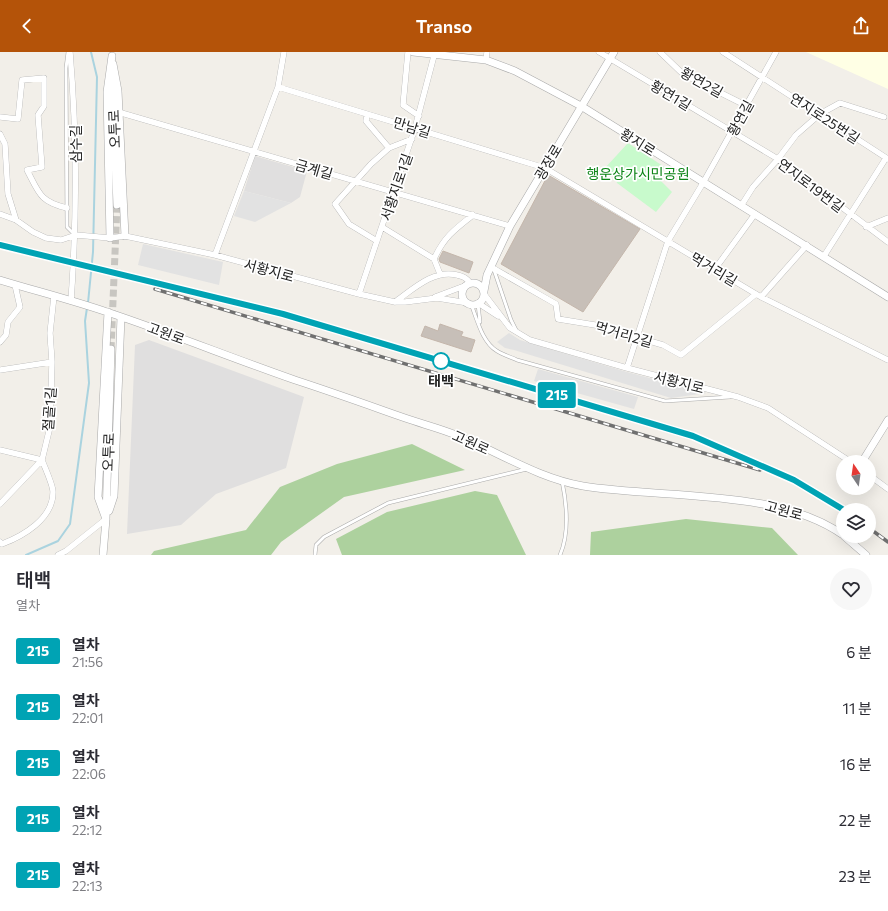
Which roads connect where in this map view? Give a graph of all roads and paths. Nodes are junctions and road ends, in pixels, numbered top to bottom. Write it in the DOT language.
graph roads {
  1 [pos="69,52"];
  2 [pos="284,52"];
  3 [pos="408,52"];
  4 [pos="413,52"];
  5 [pos="488,52"];
  6 [pos="599,52"];
  7 [pos="660,52"];
  8 [pos="723,52"];
  9 [pos="776,52"];
  10 [pos="435,53"];
  11 [pos="112,54"];
  12 [pos="612,55"];
  13 [pos="486,60"];
  14 [pos="762,77"];
  15 [pos="278,87"];
  16 [pos="581,106"];
  17 [pos="747,106"];
  18 [pos="118,112"];
  19 [pos="367,114"];
  20 [pos="820,114"];
  21 [pos="419,116"];
  22 [pos="884,116"];
  23 [pos="0,117"];
  24 [pos="415,128"];
  25 [pos="732,132"];
  26 [pos="0,134"];
  27 [pos="412,139"];
  28 [pos="389,148"];
  29 [pos="253,151"];
  30 [pos="887,159"];
  31 [pos="778,160"];
  32 [pos="545,168"];
  33 [pos="357,181"];
  34 [pos="704,183"];
  35 [pos="394,192"];
  36 [pos="117,205"];
  37 [pos="741,206"];
  38 [pos="67,208"];
  39 [pos="0,214"];
  40 [pos="755,214"];
  41 [pos="473,215"];
  42 [pos="851,216"];
  43 [pos="888,218"];
  44 [pos="16,220"];
  45 [pos="510,226"];
  46 [pos="866,226"];
  47 [pos="382,228"];
  48 [pos="76,235"];
  49 [pos="125,236"];
  50 [pos="110,238"];
  51 [pos="377,241"];
  52 [pos="668,241"];
  53 [pos="888,242"];
  54 [pos="807,245"];
  55 [pos="215,255"];
  56 [pos="824,256"];
  57 [pos="434,259"];
  58 [pos="490,267"];
  59 [pos="715,269"];
  60 [pos="440,274"];
  61 [pos="487,275"];
  62 [pos="0,280"];
  63 [pos="470,284"];
  64 [pos="15,285"];
  65 [pos="484,292"];
  66 [pos="359,294"];
  67 [pos="756,294"];
  68 [pos="54,296"];
  69 [pos="761,297"];
  70 [pos="888,297"];
  71 [pos="427,299"];
  72 [pos="71,301"];
  73 [pos="395,302"];
  74 [pos="472,304"];
  75 [pos="106,312"];
  76 [pos="121,317"];
  77 [pos="501,318"];
  78 [pos="481,328"];
  79 [pos="520,335"];
  80 [pos="637,339"];
  81 [pos="0,342"];
  82 [pos="112,349"];
  83 [pos="888,360"];
  84 [pos="52,362"];
  85 [pos="627,368"];
  86 [pos="0,370"];
  87 [pos="738,396"];
  88 [pos="888,420"];
  89 [pos="0,450"];
  90 [pos="840,455"];
  91 [pos="866,455"];
  92 [pos="42,460"];
  93 [pos="527,469"];
  94 [pos="561,480"];
  95 [pos="876,480"];
  96 [pos="888,489"];
  97 [pos="0,504"];
  98 [pos="106,519"];
  99 [pos="836,531"];
  100 [pos="0,542"];
  101 [pos="851,543"];
  102 [pos="58,555"];
  103 [pos="103,555"];
  104 [pos="315,555"];
  105 [pos="560,555"];
  106 [pos="866,555"];
  1 -- 38 [label="lane"];
  1 -- 48 [label="street, 삼수길"];
  2 -- 15 [label="street"];
  3 -- 21 [label="street"];
  4 -- 10 [label="street, 황지로"];
  5 -- 13 [label="street"];
  6 -- 12 [label="street, 황연1길"];
  7 -- 17 [label="street, 황연2길"];
  8 -- 14 [label="street, 연지로25번길"];
  9 -- 14 [label="street, 황연길"];
  10 -- 13 [label="street, 황지로"];
  10 -- 21 [label="street, 서황지로1길"];
  11 -- 18 [label="street"];
  11 -- 36 [label="street, 오투로"];
  11 -- 50 [label="street"];
  12 -- 16 [label="street, 광장로"];
  12 -- 25 [label="street, 황연1길"];
  13 -- 16 [label="street, 황지로"];
  14 -- 17 [label="street, 황연길"];
  14 -- 20 [label="street, 연지로25번길"];
  15 -- 19 [label="street, 만남길"];
  15 -- 29 [label="street"];
  16 -- 32 [label="street, 광장로"];
  16 -- 34 [label="street, 황지로"];
  17 -- 25 [label="street, 황연길"];
  18 -- 29 [label="street, 금계길"];
  18 -- 49 [label="street"];
  19 -- 24 [label="street, 만남길"];
  19 -- 28 [label="street"];
  20 -- 22 [label="street"];
  20 -- 30 [label="street, 연지로25번길"];
  20 -- 31 [label="street"];
  21 -- 24 [label="street, 서황지로1길"];
  23 -- 38 [label="street"];
  24 -- 27 [label="street, 서황지로1길"];
  24 -- 32 [label="street, 만남길"];
  25 -- 31 [label="street, 연지로19번길"];
  25 -- 34 [label="street, 황연길"];
  26 -- 44 [label="street"];
  27 -- 28 [label="street"];
  27 -- 35 [label="street, 서황지로1길"];
  28 -- 33 [label="street"];
  29 -- 33 [label="street, 금계길"];
  29 -- 55 [label="street"];
  30 -- 42 [label="street"];
  31 -- 37 [label="street"];
  31 -- 42 [label="street, 연지로19번길"];
  32 -- 45 [label="street, 광장로"];
  32 -- 52 [label="street, 먹거리길"];
  33 -- 35 [label="street, 금계길"];
  33 -- 51 [label="street"];
  34 -- 37 [label="street, 황지로"];
  34 -- 52 [label="street, 황연길"];
  35 -- 41 [label="street, 금계길"];
  35 -- 47 [label="street, 서황지로1길"];
  37 -- 40 [label="street, 황지로"];
  38 -- 48 [label="lane"];
  39 -- 44 [label="street, 서황지로"];
  40 -- 54 [label="street, 황지로"];
  40 -- 59 [label="street"];
  41 -- 45 [label="street, 금계길"];
  41 -- 57 [label="street"];
  42 -- 46 [label="street, 연지로19번길"];
  42 -- 56 [label="street"];
  43 -- 46 [label="street"];
  44 -- 48 [label="street, 서황지로"];
  45 -- 58 [label="street, 광장로"];
  46 -- 53 [label="street, 연지로19번길"];
  47 -- 51 [label="street, 서황지로1길"];
  47 -- 57 [label="street"];
  48 -- 50 [label="street, 서황지로"];
  48 -- 72 [label="street, 삼수길"];
  49 -- 50 [label="street, 서황지로"];
  49 -- 55 [label="street, 서황지로"];
  51 -- 66 [label="street, 서황지로1길"];
  52 -- 59 [label="street, 먹거리길"];
  52 -- 80 [label="street, 황연길"];
  54 -- 56 [label="street, 황지로"];
  54 -- 69 [label="street"];
  55 -- 66 [label="street, 서황지로"];
  56 -- 70 [label="street, 황지로"];
  57 -- 60 [label="street"];
  58 -- 61 [label="street, 광장로"];
  58 -- 79 [label="lane"];
  58 -- 80 [label="street, 먹거리2길"];
  59 -- 67 [label="street, 먹거리길"];
  60 -- 63 [label="street"];
  60 -- 73 [label="street"];
  61 -- 63 [label="street"];
  61 -- 65 [label="street, 광장로"];
  62 -- 64 [label="street"];
  63 -- 65 [label="street"];
  63 -- 71 [label="street"];
  63 -- 74 [label="street"];
  64 -- 68 [label="street"];
  64 -- 81 [label="street"];
  65 -- 74 [label="street"];
  65 -- 77 [label="street"];
  66 -- 73 [label="street, 서황지로"];
  67 -- 69 [label="street, 먹거리길"];
  67 -- 80 [label="street, 먹거리2길"];
  68 -- 72 [label="street"];
  68 -- 84 [label="street, 절골1길"];
  69 -- 83 [label="street, 먹거리길"];
  71 -- 73 [label="street, 서황지로"];
  71 -- 74 [label="street"];
  72 -- 75 [label="street, 고원로"];
  74 -- 77 [label="street"];
  74 -- 78 [label="lane"];
  74 -- 78 [label="lane"];
  75 -- 76 [label="street, 고원로"];
  75 -- 98 [label="street"];
  76 -- 93 [label="street, 고원로"];
  76 -- 98 [label="street"];
  77 -- 79 [label="street, 서황지로"];
  78 -- 87 [label="lane"];
  79 -- 85 [label="street, 서황지로"];
  80 -- 85 [label="street, 황연길"];
  82 -- 98 [label="street, 오투로"];
  84 -- 86 [label="street"];
  84 -- 92 [label="street, 절골1길"];
  85 -- 87 [label="street, 서황지로"];
  87 -- 90 [label="street, 서황지로"];
  88 -- 91 [label="street"];
  89 -- 92 [label="street"];
  92 -- 97 [label="street"];
  92 -- 100 [label="street"];
  93 -- 94 [label="street, 고원로"];
  93 -- 104 [label="lane"];
  94 -- 99 [label="street, 고원로"];
  94 -- 105 [label="lane"];
  95 -- 96 [label="street"];
  98 -- 102 [label="street"];
  98 -- 103 [label="street, 오투로"];
  101 -- 106 [label="street, 고원로"];
}
